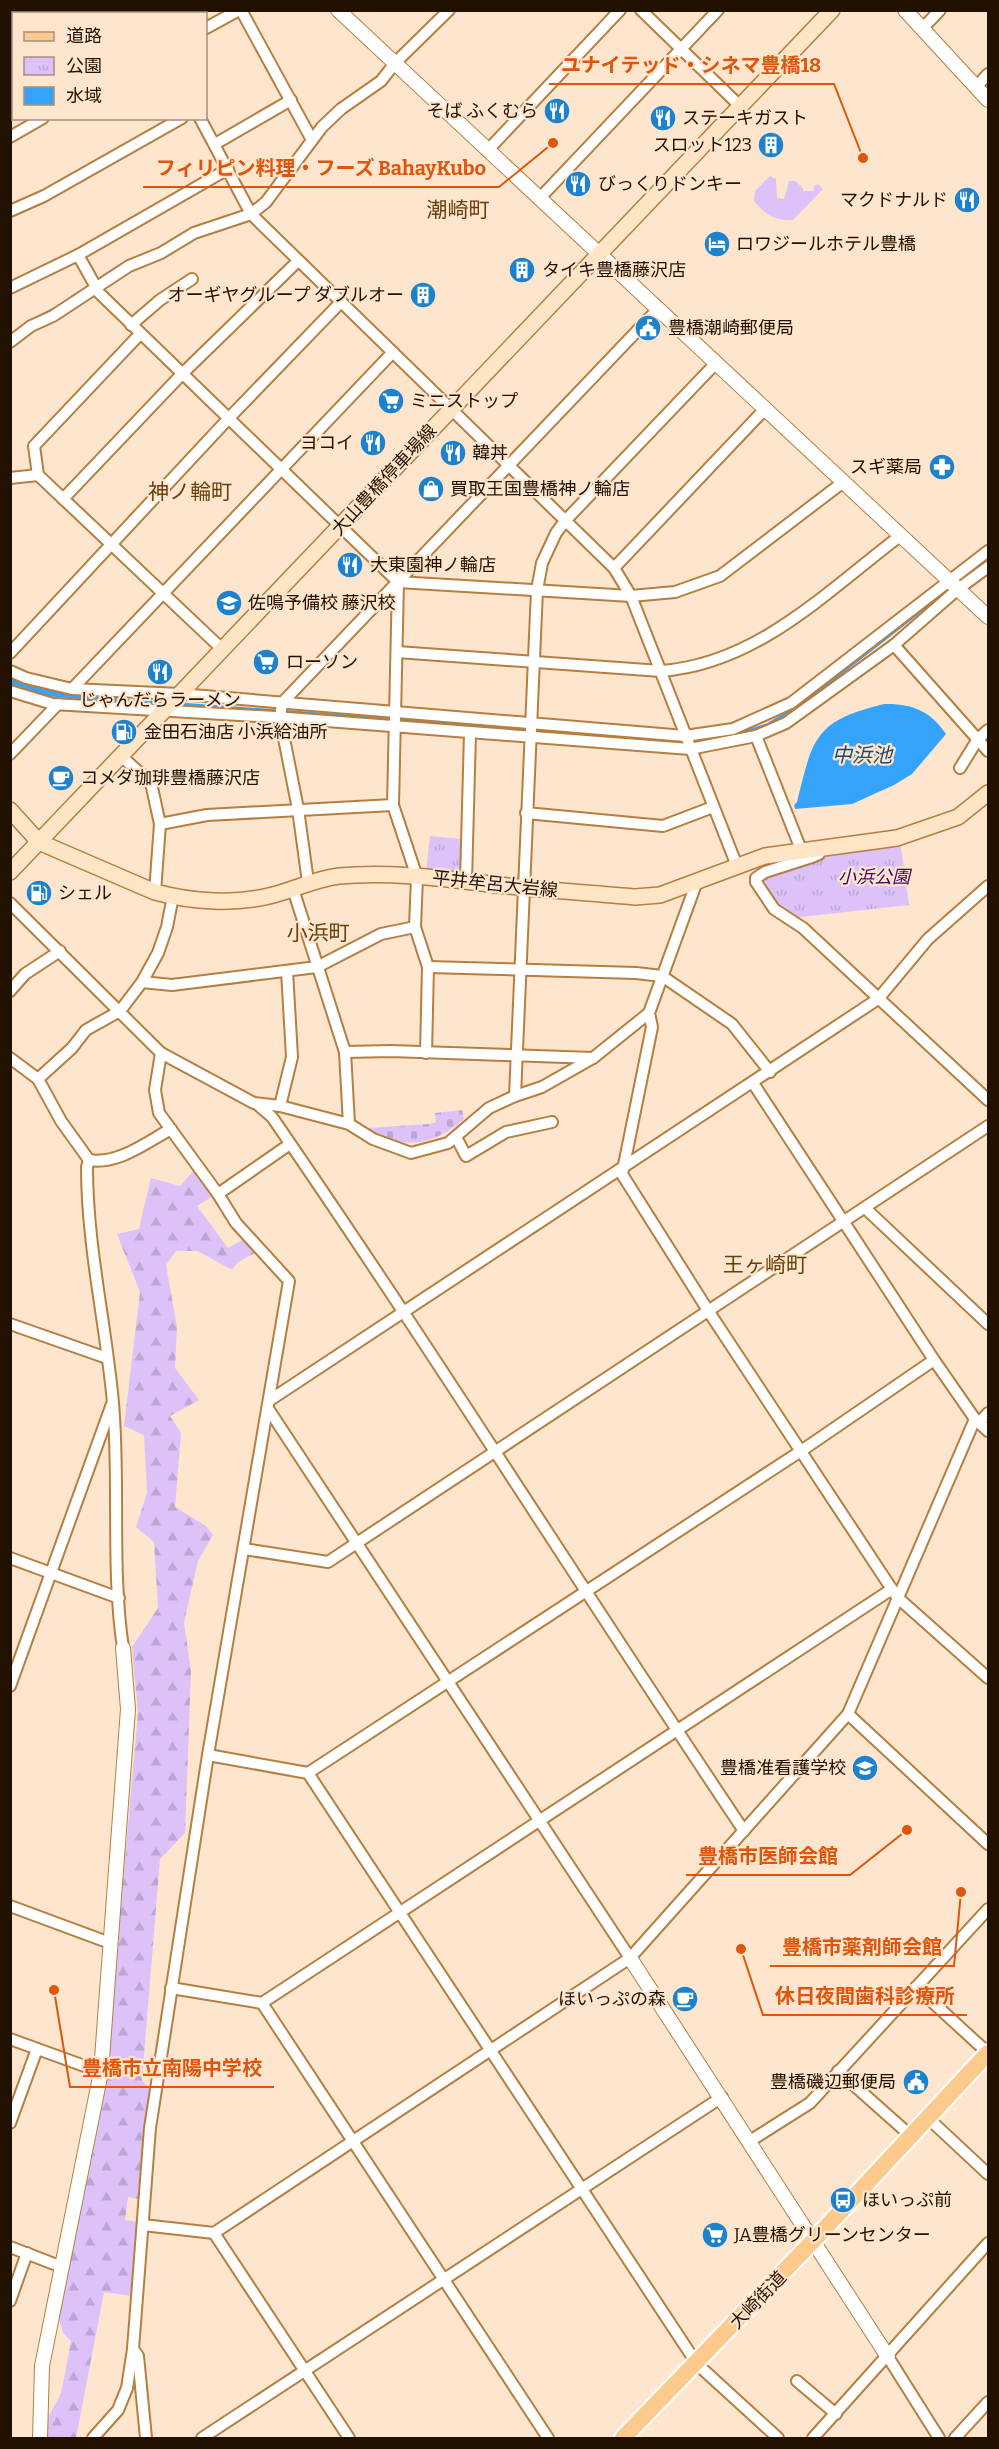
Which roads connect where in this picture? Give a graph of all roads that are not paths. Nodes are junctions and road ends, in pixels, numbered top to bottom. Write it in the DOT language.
graph roads {
  1 [pos="240,10"];
  2 [pos="338,10"];
  3 [pos="449,10"];
  4 [pos="620,10"];
  5 [pos="641,10"];
  6 [pos="718,10"];
  7 [pos="832,10"];
  8 [pos="905,10"];
  9 [pos="940,10"];
  10 [pos="207,27"];
  11 [pos="922,29"];
  12 [pos="681,50"];
  13 [pos="395,63"];
  14 [pos="988,74"];
  15 [pos="976,87"];
  16 [pos="291,100"];
  17 [pos="988,100"];
  18 [pos="740,106"];
  19 [pos="40,120"];
  20 [pos="178,120"];
  21 [pos="202,120"];
  22 [pos="10,137"];
  23 [pos="312,140"];
  24 [pos="215,144"];
  25 [pos="487,151"];
  26 [pos="228,169"];
  27 [pos="539,199"];
  28 [pos="10,211"];
  29 [pos="251,214"];
  30 [pos="598,254"];
  31 [pos="78,255"];
  32 [pos="298,261"];
  33 [pos="192,279"];
  34 [pos="95,287"];
  35 [pos="10,288"];
  36 [pos="341,302"];
  37 [pos="657,310"];
  38 [pos="131,325"];
  39 [pos="140,334"];
  40 [pos="10,342"];
  41 [pos="393,352"];
  42 [pos="716,363"];
  43 [pos="182,374"];
  44 [pos="451,409"];
  45 [pos="765,409"];
  46 [pos="229,418"];
  47 [pos="508,464"];
  48 [pos="281,468"];
  49 [pos="38,475"];
  50 [pos="10,478"];
  51 [pos="842,483"];
  52 [pos="63,500"];
  53 [pos="565,521"];
  54 [pos="342,525"];
  55 [pos="900,536"];
  56 [pos="111,545"];
  57 [pos="988,551"];
  58 [pos="988,567"];
  59 [pos="614,568"];
  60 [pos="398,582"];
  61 [pos="953,585"];
  62 [pos="537,590"];
  63 [pos="161,593"];
  64 [pos="631,596"];
  65 [pos="988,617"];
  66 [pos="894,645"];
  67 [pos="222,649"];
  68 [pos="398,652"];
  69 [pos="10,653"];
  70 [pos="533,662"];
  71 [pos="10,671"];
  72 [pos="661,671"];
  73 [pos="72,688"];
  74 [pos="10,691"];
  75 [pos="178,695"];
  76 [pos="282,703"];
  77 [pos="58,704"];
  78 [pos="164,710"];
  79 [pos="396,712"];
  80 [pos="280,718"];
  81 [pos="530,723"];
  82 [pos="395,726"];
  83 [pos="988,730"];
  84 [pos="470,733"];
  85 [pos="685,736"];
  86 [pos="756,736"];
  87 [pos="529,737"];
  88 [pos="978,739"];
  89 [pos="690,749"];
  90 [pos="988,751"];
  91 [pos="10,754"];
  92 [pos="122,756"];
  93 [pos="960,768"];
  94 [pos="988,793"];
  95 [pos="393,805"];
  96 [pos="713,807"];
  97 [pos="298,808"];
  98 [pos="10,810"];
  99 [pos="526,813"];
  100 [pos="160,824"];
  101 [pos="39,842"];
  102 [pos="820,850"];
  103 [pos="802,852"];
  104 [pos="737,866"];
  105 [pos="10,872"];
  106 [pos="417,877"];
  107 [pos="466,881"];
  108 [pos="308,882"];
  109 [pos="696,884"];
  110 [pos="988,886"];
  111 [pos="293,888"];
  112 [pos="525,888"];
  113 [pos="155,892"];
  114 [pos="173,896"];
  115 [pos="10,903"];
  116 [pos="415,927"];
  117 [pos="60,951"];
  118 [pos="317,967"];
  119 [pos="428,967"];
  120 [pos="519,970"];
  121 [pos="287,971"];
  122 [pos="662,976"];
  123 [pos="142,982"];
  124 [pos="10,991"];
  125 [pos="879,999"];
  126 [pos="120,1011"];
  127 [pos="649,1014"];
  128 [pos="345,1052"];
  129 [pos="161,1053"];
  130 [pos="426,1053"];
  131 [pos="516,1056"];
  132 [pos="10,1058"];
  133 [pos="593,1058"];
  134 [pos="770,1072"];
  135 [pos="38,1079"];
  136 [pos="753,1083"];
  137 [pos="515,1096"];
  138 [pos="988,1100"];
  139 [pos="254,1103"];
  140 [pos="280,1106"];
  141 [pos="552,1122"];
  142 [pos="349,1124"];
  143 [pos="988,1126"];
  144 [pos="171,1129"];
  145 [pos="456,1137"];
  146 [pos="290,1144"];
  147 [pos="89,1160"];
  148 [pos="621,1170"];
  149 [pos="218,1194"];
  150 [pos="865,1208"];
  151 [pos="844,1222"];
  152 [pos="709,1312"];
  153 [pos="404,1313"];
  154 [pos="10,1324"];
  155 [pos="988,1324"];
  156 [pos="107,1358"];
  157 [pos="934,1360"];
  158 [pos="113,1402"];
  159 [pos="270,1405"];
  160 [pos="988,1413"];
  161 [pos="977,1421"];
  162 [pos="988,1431"];
  163 [pos="801,1451"];
  164 [pos="495,1452"];
  165 [pos="356,1543"];
  166 [pos="244,1549"];
  167 [pos="10,1558"];
  168 [pos="51,1572"];
  169 [pos="584,1592"];
  170 [pos="894,1593"];
  171 [pos="119,1598"];
  172 [pos="123,1648"];
  173 [pos="988,1678"];
  174 [pos="447,1681"];
  175 [pos="10,1686"];
  176 [pos="848,1714"];
  177 [pos="676,1729"];
  178 [pos="208,1755"];
  179 [pos="308,1773"];
  180 [pos="539,1820"];
  181 [pos="744,1831"];
  182 [pos="988,1844"];
  183 [pos="10,1906"];
  184 [pos="988,1909"];
  185 [pos="399,1912"];
  186 [pos="110,1942"];
  187 [pos="630,1958"];
  188 [pos="916,1987"];
  189 [pos="171,1988"];
  190 [pos="262,2003"];
  191 [pos="10,2039"];
  192 [pos="37,2049"];
  193 [pos="491,2050"];
  194 [pos="988,2053"];
  195 [pos="838,2071"];
  196 [pos="101,2072"];
  197 [pos="722,2097"];
  198 [pos="928,2118"];
  199 [pos="10,2123"];
  200 [pos="911,2136"];
  201 [pos="352,2140"];
  202 [pos="750,2142"];
  203 [pos="988,2174"];
  204 [pos="582,2189"];
  205 [pos="143,2225"];
  206 [pos="214,2233"];
  207 [pos="814,2240"];
  208 [pos="988,2243"];
  209 [pos="10,2247"];
  210 [pos="27,2253"];
  211 [pos="62,2267"];
  212 [pos="444,2279"];
  213 [pos="10,2301"];
  214 [pos="133,2349"];
  215 [pos="888,2357"];
  216 [pos="697,2364"];
  217 [pos="304,2372"];
  218 [pos="798,2381"];
  219 [pos="988,2402"];
  220 [pos="836,2414"];
  221 [pos="39,2439"];
  222 [pos="93,2439"];
  223 [pos="146,2439"];
  224 [pos="202,2439"];
  225 [pos="349,2439"];
  226 [pos="548,2439"];
  227 [pos="623,2439"];
  228 [pos="778,2439"];
  229 [pos="813,2439"];
  230 [pos="939,2439"];
  231 [pos="955,2439"];
  1 -- 10 [label="street"];
  1 -- 16 [label="street"];
  2 -- 13 [label="street"];
  3 -- 13 [label="street"];
  4 -- 25 [label="street"];
  5 -- 12 [label="street"];
  6 -- 12 [label="street"];
  7 -- 18 [label="main road, 大山豊橋停車場線"];
  8 -- 11 [label="street"];
  9 -- 11 [label="street"];
  11 -- 15 [label="street"];
  12 -- 18 [label="street"];
  12 -- 27 [label="street"];
  13 -- 23 [label="street"];
  13 -- 25 [label="street"];
  14 -- 15 [label="street"];
  15 -- 17 [label="street"];
  16 -- 23 [label="street"];
  16 -- 24 [label="street"];
  18 -- 30 [label="main road, 大山豊橋停車場線"];
  19 -- 22 [label="street"];
  20 -- 28 [label="street"];
  21 -- 24 [label="street"];
  23 -- 29 [label="street"];
  24 -- 26 [label="street"];
  25 -- 27 [label="street"];
  26 -- 29 [label="street"];
  26 -- 31 [label="street"];
  27 -- 30 [label="street"];
  29 -- 32 [label="street"];
  29 -- 34 [label="street"];
  30 -- 37 [label="street"];
  30 -- 44 [label="main road, 大山豊橋停車場線"];
  31 -- 34 [label="street"];
  31 -- 35 [label="street"];
  32 -- 36 [label="street"];
  32 -- 43 [label="street"];
  33 -- 38 [label="street"];
  34 -- 38 [label="street"];
  34 -- 40 [label="street"];
  36 -- 41 [label="street"];
  36 -- 46 [label="street"];
  37 -- 42 [label="street"];
  37 -- 47 [label="street"];
  38 -- 39 [label="street"];
  39 -- 43 [label="street"];
  39 -- 49 [label="street"];
  41 -- 44 [label="street"];
  41 -- 48 [label="street"];
  42 -- 45 [label="street"];
  42 -- 53 [label="street"];
  43 -- 46 [label="street"];
  43 -- 52 [label="street"];
  44 -- 47 [label="street"];
  44 -- 54 [label="main road, 大山豊橋停車場線"];
  45 -- 51 [label="street"];
  45 -- 59 [label="street"];
  46 -- 48 [label="street"];
  46 -- 56 [label="street"];
  47 -- 53 [label="street"];
  47 -- 60 [label="street"];
  48 -- 54 [label="street"];
  48 -- 63 [label="street"];
  49 -- 50 [label="street"];
  49 -- 52 [label="street"];
  51 -- 55 [label="street"];
  51 -- 64 [label="street"];
  52 -- 56 [label="street"];
  53 -- 59 [label="street"];
  53 -- 62 [label="street"];
  54 -- 60 [label="street"];
  54 -- 67 [label="main road, 大山豊橋停車場線"];
  55 -- 61 [label="street"];
  55 -- 72 [label="street"];
  56 -- 63 [label="street"];
  56 -- 69 [label="street"];
  57 -- 61 [label="street"];
  58 -- 61 [label="street"];
  59 -- 64 [label="street"];
  60 -- 62 [label="street"];
  60 -- 68 [label="street"];
  60 -- 76 [label="street"];
  61 -- 65 [label="street"];
  61 -- 66 [label="street"];
  61 -- 85 [label="street"];
  62 -- 64 [label="street"];
  62 -- 70 [label="street"];
  63 -- 67 [label="street"];
  63 -- 73 [label="street"];
  64 -- 72 [label="street"];
  66 -- 86 [label="street"];
  66 -- 88 [label="street"];
  67 -- 75 [label="main road, 大山豊橋停車場線"];
  68 -- 70 [label="street"];
  68 -- 79 [label="street"];
  70 -- 72 [label="street"];
  70 -- 81 [label="street"];
  71 -- 73 [label="street"];
  72 -- 85 [label="street"];
  73 -- 75 [label="street"];
  74 -- 77 [label="street"];
  75 -- 76 [label="street"];
  75 -- 78 [label="main road, 大山豊橋停車場線"];
  76 -- 79 [label="street"];
  76 -- 80 [label="street"];
  77 -- 78 [label="street"];
  77 -- 91 [label="street"];
  78 -- 80 [label="street"];
  78 -- 92 [label="main road, 大山豊橋停車場線"];
  79 -- 81 [label="street"];
  79 -- 82 [label="street"];
  80 -- 82 [label="street"];
  80 -- 97 [label="street"];
  81 -- 85 [label="street"];
  81 -- 87 [label="street"];
  82 -- 84 [label="street"];
  82 -- 95 [label="street"];
  83 -- 88 [label="street"];
  84 -- 87 [label="street"];
  84 -- 107 [label="street"];
  85 -- 89 [label="street"];
  86 -- 89 [label="street"];
  86 -- 103 [label="street"];
  87 -- 89 [label="street"];
  87 -- 99 [label="street"];
  88 -- 90 [label="street"];
  88 -- 93 [label="street"];
  89 -- 96 [label="street"];
  92 -- 100 [label="street"];
  92 -- 101 [label="main road, 大山豊橋停車場線"];
  94 -- 102 [label="main road, 平井牟呂大岩線"];
  95 -- 97 [label="street"];
  95 -- 106 [label="street"];
  96 -- 99 [label="street"];
  96 -- 104 [label="street"];
  97 -- 100 [label="street"];
  97 -- 108 [label="street"];
  98 -- 101 [label="main road, 平井牟呂大岩線"];
  99 -- 112 [label="street"];
  100 -- 113 [label="street"];
  101 -- 105 [label="main road, 大山豊橋停車場線"];
  101 -- 113 [label="main road, 平井牟呂大岩線"];
  102 -- 103 [label="main road, 平井牟呂大岩線"];
  102 -- 125 [label="street"];
  103 -- 104 [label="main road, 平井牟呂大岩線"];
  104 -- 109 [label="main road, 平井牟呂大岩線"];
  106 -- 107 [label="main road, 平井牟呂大岩線"];
  106 -- 108 [label="main road, 平井牟呂大岩線"];
  106 -- 116 [label="street"];
  107 -- 112 [label="main road, 平井牟呂大岩線"];
  108 -- 111 [label="main road, 平井牟呂大岩線"];
  109 -- 112 [label="main road, 平井牟呂大岩線"];
  109 -- 122 [label="street"];
  110 -- 125 [label="street"];
  111 -- 114 [label="main road, 平井牟呂大岩線"];
  111 -- 118 [label="street"];
  112 -- 120 [label="street"];
  113 -- 114 [label="main road, 平井牟呂大岩線"];
  114 -- 123 [label="street"];
  115 -- 117 [label="street"];
  116 -- 118 [label="street"];
  116 -- 119 [label="street"];
  117 -- 124 [label="street"];
  117 -- 126 [label="street"];
  118 -- 121 [label="street"];
  118 -- 128 [label="street"];
  119 -- 120 [label="street"];
  119 -- 130 [label="street"];
  120 -- 122 [label="street"];
  120 -- 131 [label="street"];
  121 -- 123 [label="street"];
  121 -- 140 [label="street"];
  122 -- 127 [label="street"];
  122 -- 134 [label="street"];
  123 -- 126 [label="street"];
  125 -- 134 [label="street"];
  125 -- 138 [label="street"];
  126 -- 129 [label="street"];
  126 -- 135 [label="street"];
  127 -- 133 [label="street"];
  127 -- 148 [label="street"];
  128 -- 130 [label="street"];
  128 -- 142 [label="street"];
  129 -- 139 [label="street"];
  129 -- 144 [label="street"];
  130 -- 131 [label="street"];
  131 -- 133 [label="street"];
  131 -- 137 [label="street"];
  132 -- 135 [label="street"];
  133 -- 137 [label="street"];
  134 -- 136 [label="street"];
  135 -- 147 [label="street"];
  136 -- 148 [label="street"];
  136 -- 151 [label="street"];
  137 -- 145 [label="street"];
  139 -- 140 [label="street"];
  139 -- 146 [label="street"];
  140 -- 142 [label="street"];
  141 -- 145 [label="street"];
  142 -- 145 [label="street"];
  143 -- 150 [label="street"];
  144 -- 147 [label="street"];
  144 -- 149 [label="street"];
  146 -- 149 [label="street"];
  146 -- 153 [label="street"];
  147 -- 156 [label="street"];
  148 -- 152 [label="street"];
  148 -- 153 [label="street"];
  149 -- 159 [label="street"];
  150 -- 151 [label="street"];
  150 -- 155 [label="street"];
  151 -- 152 [label="street"];
  151 -- 157 [label="street"];
  152 -- 163 [label="street"];
  152 -- 164 [label="street"];
  153 -- 159 [label="street"];
  153 -- 164 [label="street"];
  154 -- 156 [label="street"];
  156 -- 158 [label="street"];
  157 -- 161 [label="street"];
  157 -- 163 [label="street"];
  158 -- 168 [label="street"];
  158 -- 171 [label="street"];
  159 -- 165 [label="street"];
  159 -- 166 [label="street"];
  160 -- 161 [label="street"];
  161 -- 162 [label="street"];
  161 -- 170 [label="street"];
  163 -- 169 [label="street"];
  163 -- 170 [label="street"];
  164 -- 165 [label="street"];
  164 -- 169 [label="street"];
  165 -- 166 [label="street"];
  165 -- 174 [label="street"];
  166 -- 178 [label="street"];
  167 -- 168 [label="street"];
  168 -- 171 [label="street"];
  168 -- 175 [label="street"];
  169 -- 174 [label="street"];
  169 -- 177 [label="street"];
  170 -- 173 [label="street"];
  170 -- 176 [label="street"];
  170 -- 177 [label="street"];
  171 -- 172 [label="street"];
  172 -- 186 [label="street"];
  174 -- 179 [label="street"];
  174 -- 180 [label="street"];
  176 -- 181 [label="street"];
  176 -- 182 [label="street"];
  177 -- 180 [label="street"];
  177 -- 181 [label="street"];
  178 -- 179 [label="street"];
  178 -- 189 [label="street"];
  179 -- 185 [label="street"];
  180 -- 185 [label="street"];
  180 -- 187 [label="street"];
  181 -- 187 [label="street"];
  183 -- 186 [label="street"];
  184 -- 188 [label="street"];
  185 -- 190 [label="street"];
  185 -- 193 [label="street"];
  186 -- 196 [label="street"];
  187 -- 193 [label="street"];
  187 -- 197 [label="street"];
  188 -- 194 [label="street"];
  188 -- 195 [label="street"];
  189 -- 190 [label="street"];
  189 -- 205 [label="street"];
  190 -- 201 [label="street"];
  191 -- 192 [label="street"];
  192 -- 196 [label="street"];
  192 -- 199 [label="street"];
  193 -- 201 [label="street"];
  193 -- 204 [label="street"];
  194 -- 198 [label="main road, 大崎街道"];
  195 -- 200 [label="street"];
  195 -- 202 [label="street"];
  196 -- 211 [label="street"];
  197 -- 202 [label="street"];
  197 -- 204 [label="street"];
  198 -- 200 [label="main road, 大崎街道"];
  198 -- 203 [label="street"];
  200 -- 207 [label="main road, 大崎街道"];
  201 -- 206 [label="street"];
  201 -- 212 [label="street"];
  202 -- 207 [label="street"];
  204 -- 212 [label="street"];
  204 -- 216 [label="street"];
  205 -- 206 [label="street"];
  205 -- 214 [label="street"];
  206 -- 217 [label="street"];
  207 -- 215 [label="street"];
  207 -- 216 [label="main road, 大崎街道"];
  208 -- 215 [label="street"];
  209 -- 210 [label="street"];
  210 -- 211 [label="street"];
  210 -- 213 [label="street"];
  211 -- 221 [label="street"];
  212 -- 217 [label="street"];
  212 -- 226 [label="street"];
  214 -- 222 [label="street"];
  214 -- 223 [label="street"];
  215 -- 220 [label="street"];
  215 -- 230 [label="street"];
  216 -- 227 [label="main road, 大崎街道"];
  216 -- 228 [label="street"];
  217 -- 224 [label="street"];
  217 -- 225 [label="street"];
  218 -- 220 [label="street"];
  219 -- 231 [label="street"];
  220 -- 229 [label="street"];
}
